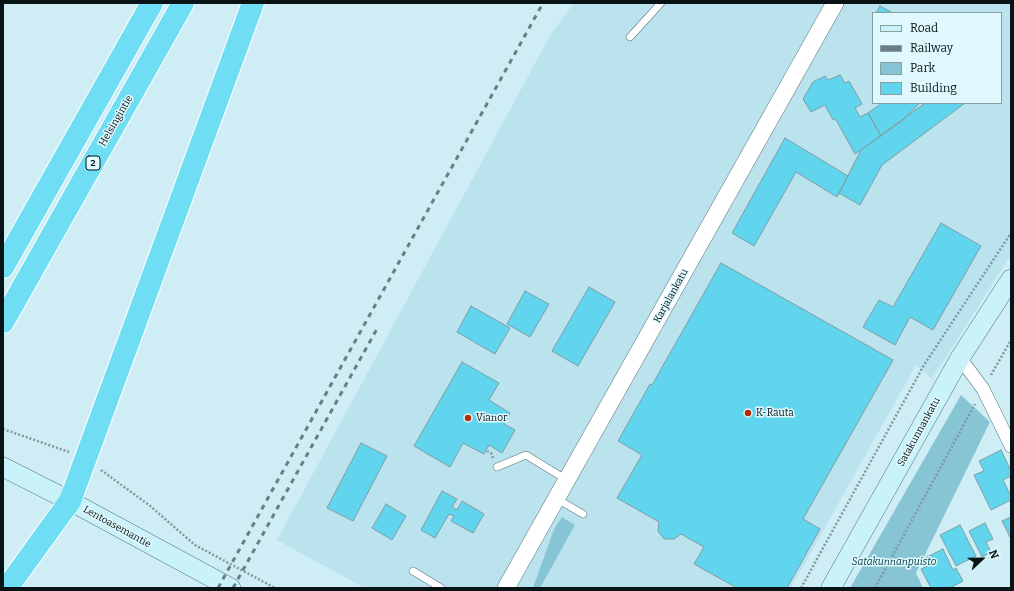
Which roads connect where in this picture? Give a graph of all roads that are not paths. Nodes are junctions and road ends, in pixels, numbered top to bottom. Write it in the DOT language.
graph roads {
  1 [pos="152,3"];
  2 [pos="183,3"];
  3 [pos="253,3"];
  4 [pos="661,3"];
  5 [pos="836,3"];
  6 [pos="630,37"];
  7 [pos="3,267"];
  8 [pos="1011,280"];
  9 [pos="3,322"];
  10 [pos="960,358"];
  11 [pos="1011,446"];
  12 [pos="3,467"];
  13 [pos="497,467"];
  14 [pos="567,480"];
  15 [pos="556,498"];
  16 [pos="70,501"];
  17 [pos="583,514"];
  18 [pos="413,571"];
  19 [pos="7,588"];
  20 [pos="231,588"];
  21 [pos="441,588"];
  22 [pos="506,588"];
  23 [pos="831,588"];
  1 -- 7 [label="highway"];
  2 -- 9 [label="highway, Helsingintie / 2"];
  3 -- 16 [label="highway"];
  4 -- 6 [label="lane"];
  5 -- 14 [label="street, Karjalankatu"];
  8 -- 10 [label="main road, Satakunnankatu"];
  10 -- 11 [label="street"];
  10 -- 23 [label="main road, Satakunnankatu"];
  12 -- 16 [label="main road, Lentoasemantie"];
  13 -- 14 [label="lane"];
  14 -- 15 [label="street, Karjalankatu"];
  15 -- 17 [label="lane"];
  15 -- 22 [label="street, Karjalankatu"];
  16 -- 19 [label="highway"];
  16 -- 20 [label="main road, Lentoasemantie"];
  18 -- 21 [label="lane"];
}
